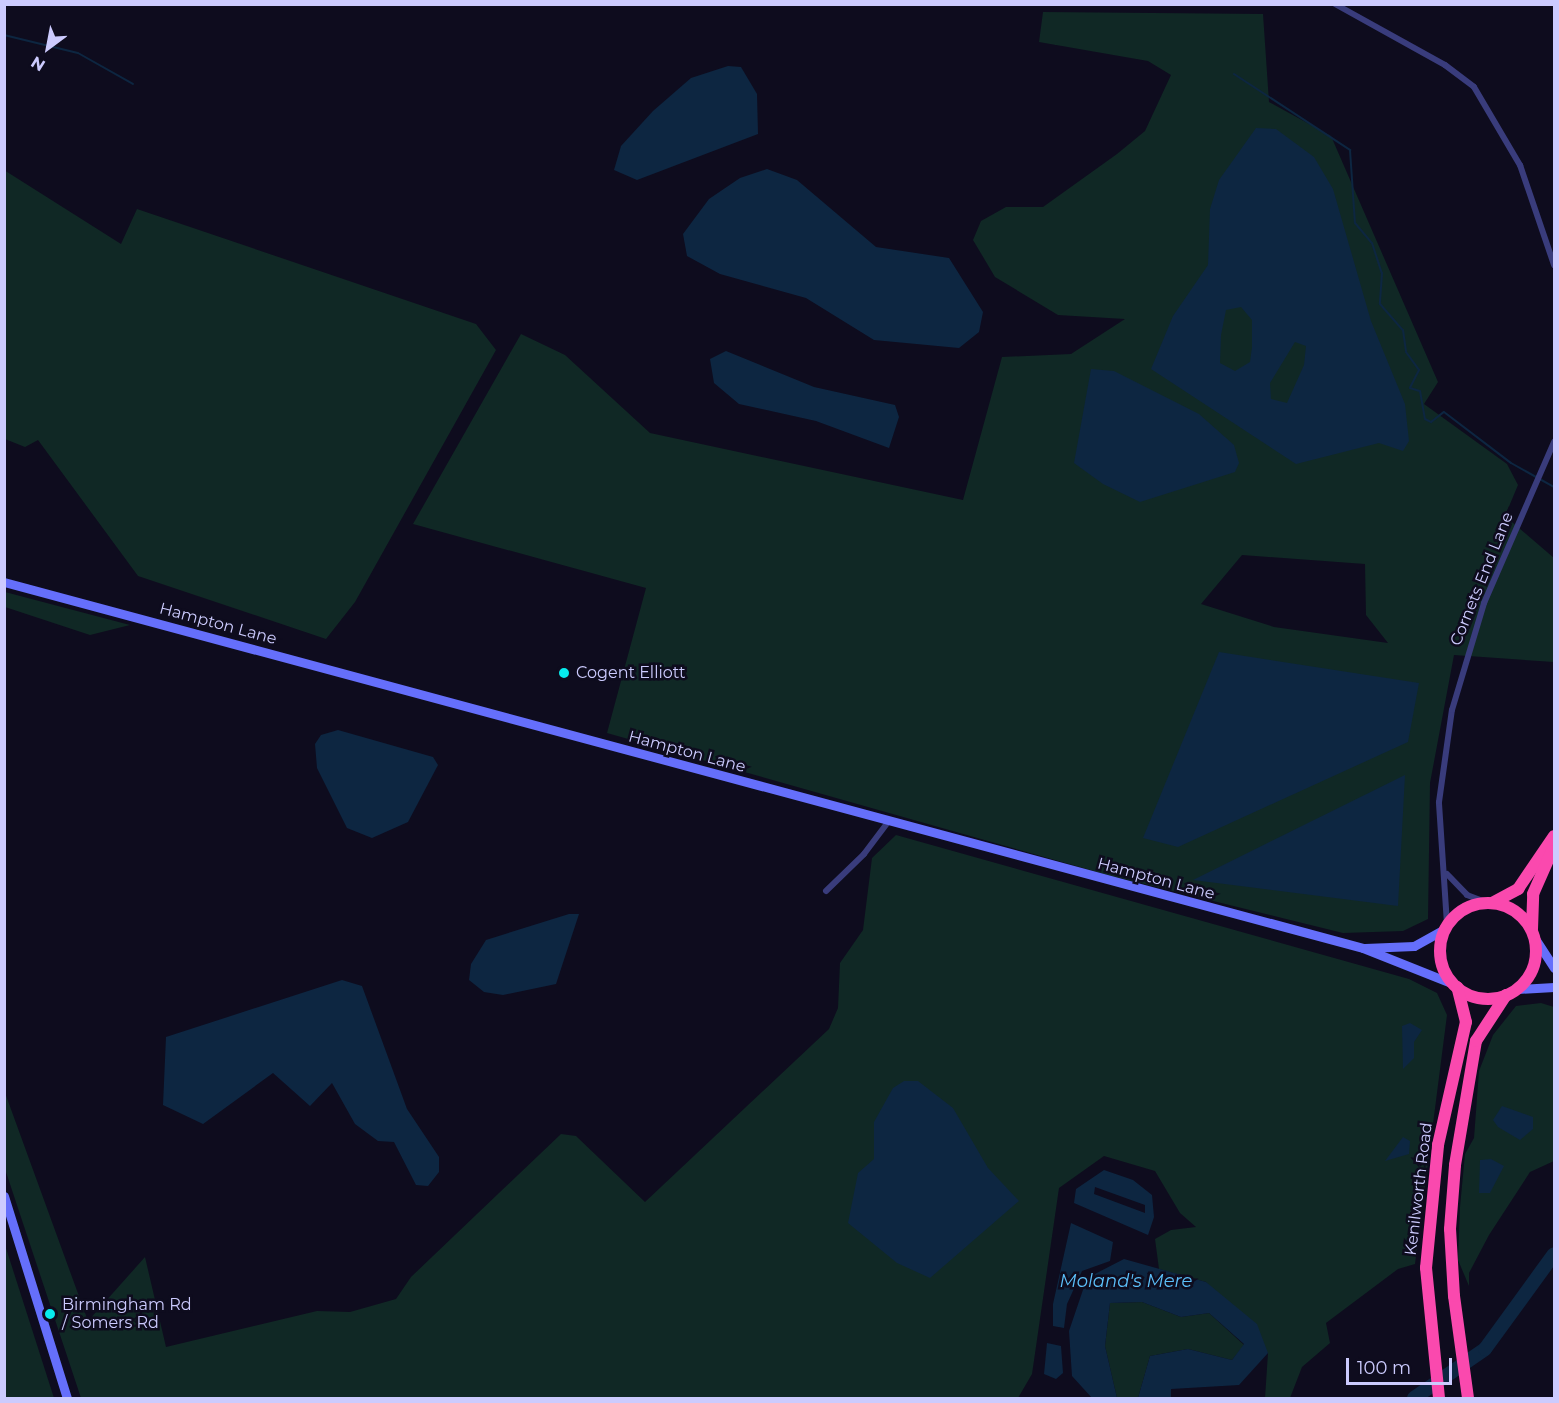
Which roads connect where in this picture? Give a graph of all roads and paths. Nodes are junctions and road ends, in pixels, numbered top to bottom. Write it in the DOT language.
graph roads {
  1 [pos="1335,4"];
  2 [pos="1554,265"];
  3 [pos="1554,442"];
  4 [pos="4,582"];
  5 [pos="888,822"];
  6 [pos="1554,836"];
  7 [pos="1554,845"];
  8 [pos="1446,874"];
  9 [pos="826,891"];
  10 [pos="1490,903"];
  11 [pos="1446,927"];
  12 [pos="1533,933"];
  13 [pos="1363,948"];
  14 [pos="1554,968"];
  15 [pos="1454,985"];
  16 [pos="1554,987"];
  17 [pos="1512,992"];
  18 [pos="4,1196"];
  19 [pos="67,1398"];
  20 [pos="1439,1398"];
  21 [pos="1468,1398"];
  1 -- 2 [label="street"];
  3 -- 8 [label="street, Cornets End Lane"];
  4 -- 5 [label="main road, Hampton Lane"];
  5 -- 9 [label="street"];
  5 -- 13 [label="main road, Hampton Lane"];
  6 -- 10 [label="highway"];
  7 -- 12 [label="highway"];
  8 -- 10 [label="street"];
  8 -- 11 [label="street, Cornets End Lane"];
  10 -- 11 [label="highway"];
  10 -- 12 [label="highway"];
  11 -- 13 [label="main road, Hampton Lane"];
  11 -- 15 [label="highway"];
  12 -- 14 [label="main road"];
  12 -- 17 [label="highway"];
  13 -- 15 [label="main road, Hampton Lane"];
  15 -- 17 [label="highway"];
  15 -- 20 [label="highway, Kenilworth Road"];
  16 -- 17 [label="main road"];
  17 -- 21 [label="highway, Kenilworth Road"];
  18 -- 19 [label="main road"];
}
